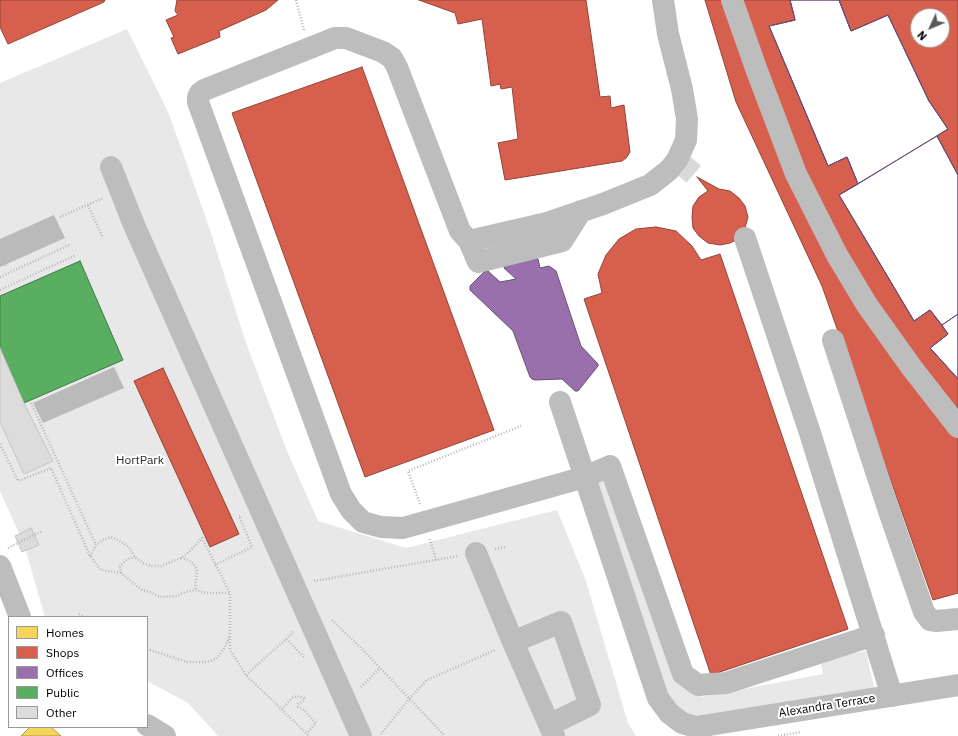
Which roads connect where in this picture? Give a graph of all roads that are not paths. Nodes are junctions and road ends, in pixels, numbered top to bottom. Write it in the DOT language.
graph roads {
  1 [pos="663,0"];
  2 [pos="732,0"];
  3 [pos="111,167"];
  4 [pos="745,238"];
  5 [pos="833,340"];
  6 [pos="560,402"];
  7 [pos="958,427"];
  8 [pos="585,477"];
  9 [pos="476,553"];
  10 [pos="3,558"];
  11 [pos="20,616"];
  12 [pos="958,619"];
  13 [pos="874,635"];
  14 [pos="513,642"];
  15 [pos="958,685"];
  16 [pos="892,696"];
  17 [pos="148,726"];
  18 [pos="551,731"];
  19 [pos="699,732"];
  20 [pos="164,736"];
  21 [pos="361,736"];
  1 -- 8 [label="street"];
  2 -- 7 [label="street"];
  3 -- 21 [label="street"];
  4 -- 13 [label="street"];
  5 -- 12 [label="street"];
  6 -- 8 [label="street"];
  8 -- 13 [label="street"];
  8 -- 19 [label="street"];
  9 -- 14 [label="street"];
  10 -- 11 [label="street"];
  13 -- 16 [label="street"];
  14 -- 18 [label="street"];
  14 -- 18 [label="street"];
  15 -- 16 [label="street, Alexandra Terrace"];
  16 -- 19 [label="street, Alexandra Terrace"];
  17 -- 20 [label="street"];
}
